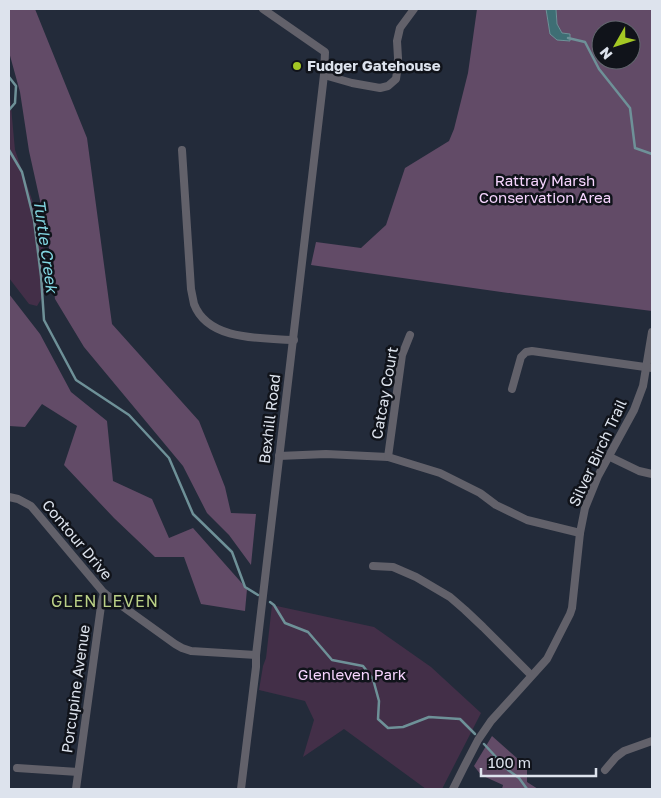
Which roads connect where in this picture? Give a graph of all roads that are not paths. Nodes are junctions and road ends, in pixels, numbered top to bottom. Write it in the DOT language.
graph roads {
  1 [pos="263,9"];
  2 [pos="414,9"];
  3 [pos="324,75"];
  4 [pos="182,150"];
  5 [pos="652,332"];
  6 [pos="410,335"];
  7 [pos="294,340"];
  8 [pos="649,368"];
  9 [pos="512,389"];
  10 [pos="279,456"];
  11 [pos="388,457"];
  12 [pos="610,457"];
  13 [pos="652,474"];
  14 [pos="9,497"];
  15 [pos="580,532"];
  16 [pos="373,566"];
  17 [pos="104,594"];
  18 [pos="256,655"];
  19 [pos="531,676"];
  20 [pos="652,740"];
  21 [pos="17,768"];
  22 [pos="605,770"];
  23 [pos="78,772"];
  24 [pos="76,789"];
  25 [pos="241,789"];
  26 [pos="453,789"];
  1 -- 3 [label="street, Bexhill Road"];
  2 -- 3 [label="street"];
  3 -- 7 [label="street, Bexhill Road"];
  4 -- 7 [label="street"];
  5 -- 8 [label="street, Silver Birch Trail"];
  6 -- 11 [label="street, Catcay Court"];
  7 -- 10 [label="street, Bexhill Road"];
  8 -- 9 [label="street"];
  8 -- 12 [label="street, Silver Birch Trail"];
  10 -- 11 [label="street"];
  10 -- 18 [label="street, Bexhill Road"];
  11 -- 15 [label="street"];
  12 -- 13 [label="street"];
  12 -- 15 [label="street, Silver Birch Trail"];
  14 -- 17 [label="street, Contour Drive"];
  15 -- 19 [label="street, Silver Birch Trail"];
  16 -- 19 [label="street"];
  17 -- 18 [label="street, Contour Drive"];
  17 -- 23 [label="street, Porcupine Avenue"];
  18 -- 25 [label="street, Bexhill Road"];
  19 -- 26 [label="street, Silver Birch Trail"];
  20 -- 22 [label="street"];
  21 -- 23 [label="street"];
  23 -- 24 [label="street, Porcupine Avenue"];
}
